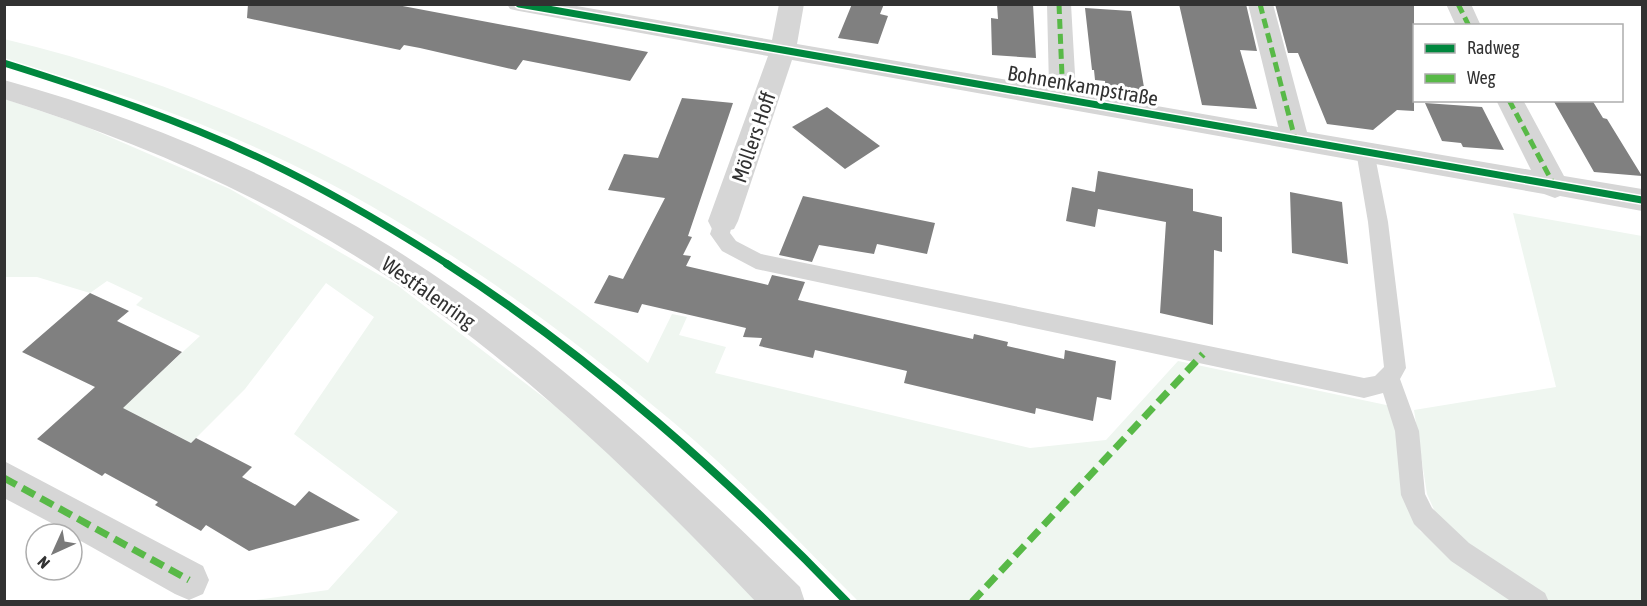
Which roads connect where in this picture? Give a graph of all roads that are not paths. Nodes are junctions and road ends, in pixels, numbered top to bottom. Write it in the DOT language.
graph roads {
  1 [pos="519,4"];
  2 [pos="792,4"];
  3 [pos="1059,4"];
  4 [pos="1260,4"];
  5 [pos="1458,4"];
  6 [pos="1468,24"];
  7 [pos="782,52"];
  8 [pos="4,88"];
  9 [pos="1063,100"];
  10 [pos="1510,102"];
  11 [pos="1295,140"];
  12 [pos="1365,152"];
  13 [pos="1555,187"];
  14 [pos="1642,200"];
  15 [pos="723,221"];
  16 [pos="1389,378"];
  17 [pos="4,478"];
  18 [pos="189,580"];
  19 [pos="785,602"];
  20 [pos="1536,602"];
  1 -- 7 [label="street, Bohnenkampstraße"];
  2 -- 7 [label="street, Möllers Hoff"];
  3 -- 9 [label="street"];
  4 -- 11 [label="street"];
  5 -- 6 [label="street"];
  7 -- 9 [label="street, Bohnenkampstraße"];
  7 -- 15 [label="street, Möllers Hoff"];
  8 -- 19 [label="street, Westfalenring"];
  9 -- 11 [label="street, Bohnenkampstraße"];
  10 -- 13 [label="street"];
  11 -- 12 [label="street, Bohnenkampstraße"];
  12 -- 13 [label="street, Bohnenkampstraße"];
  12 -- 16 [label="lane"];
  13 -- 14 [label="street, Bohnenkampstraße"];
  15 -- 16 [label="lane"];
  16 -- 20 [label="lane"];
  17 -- 18 [label="street"];
}
